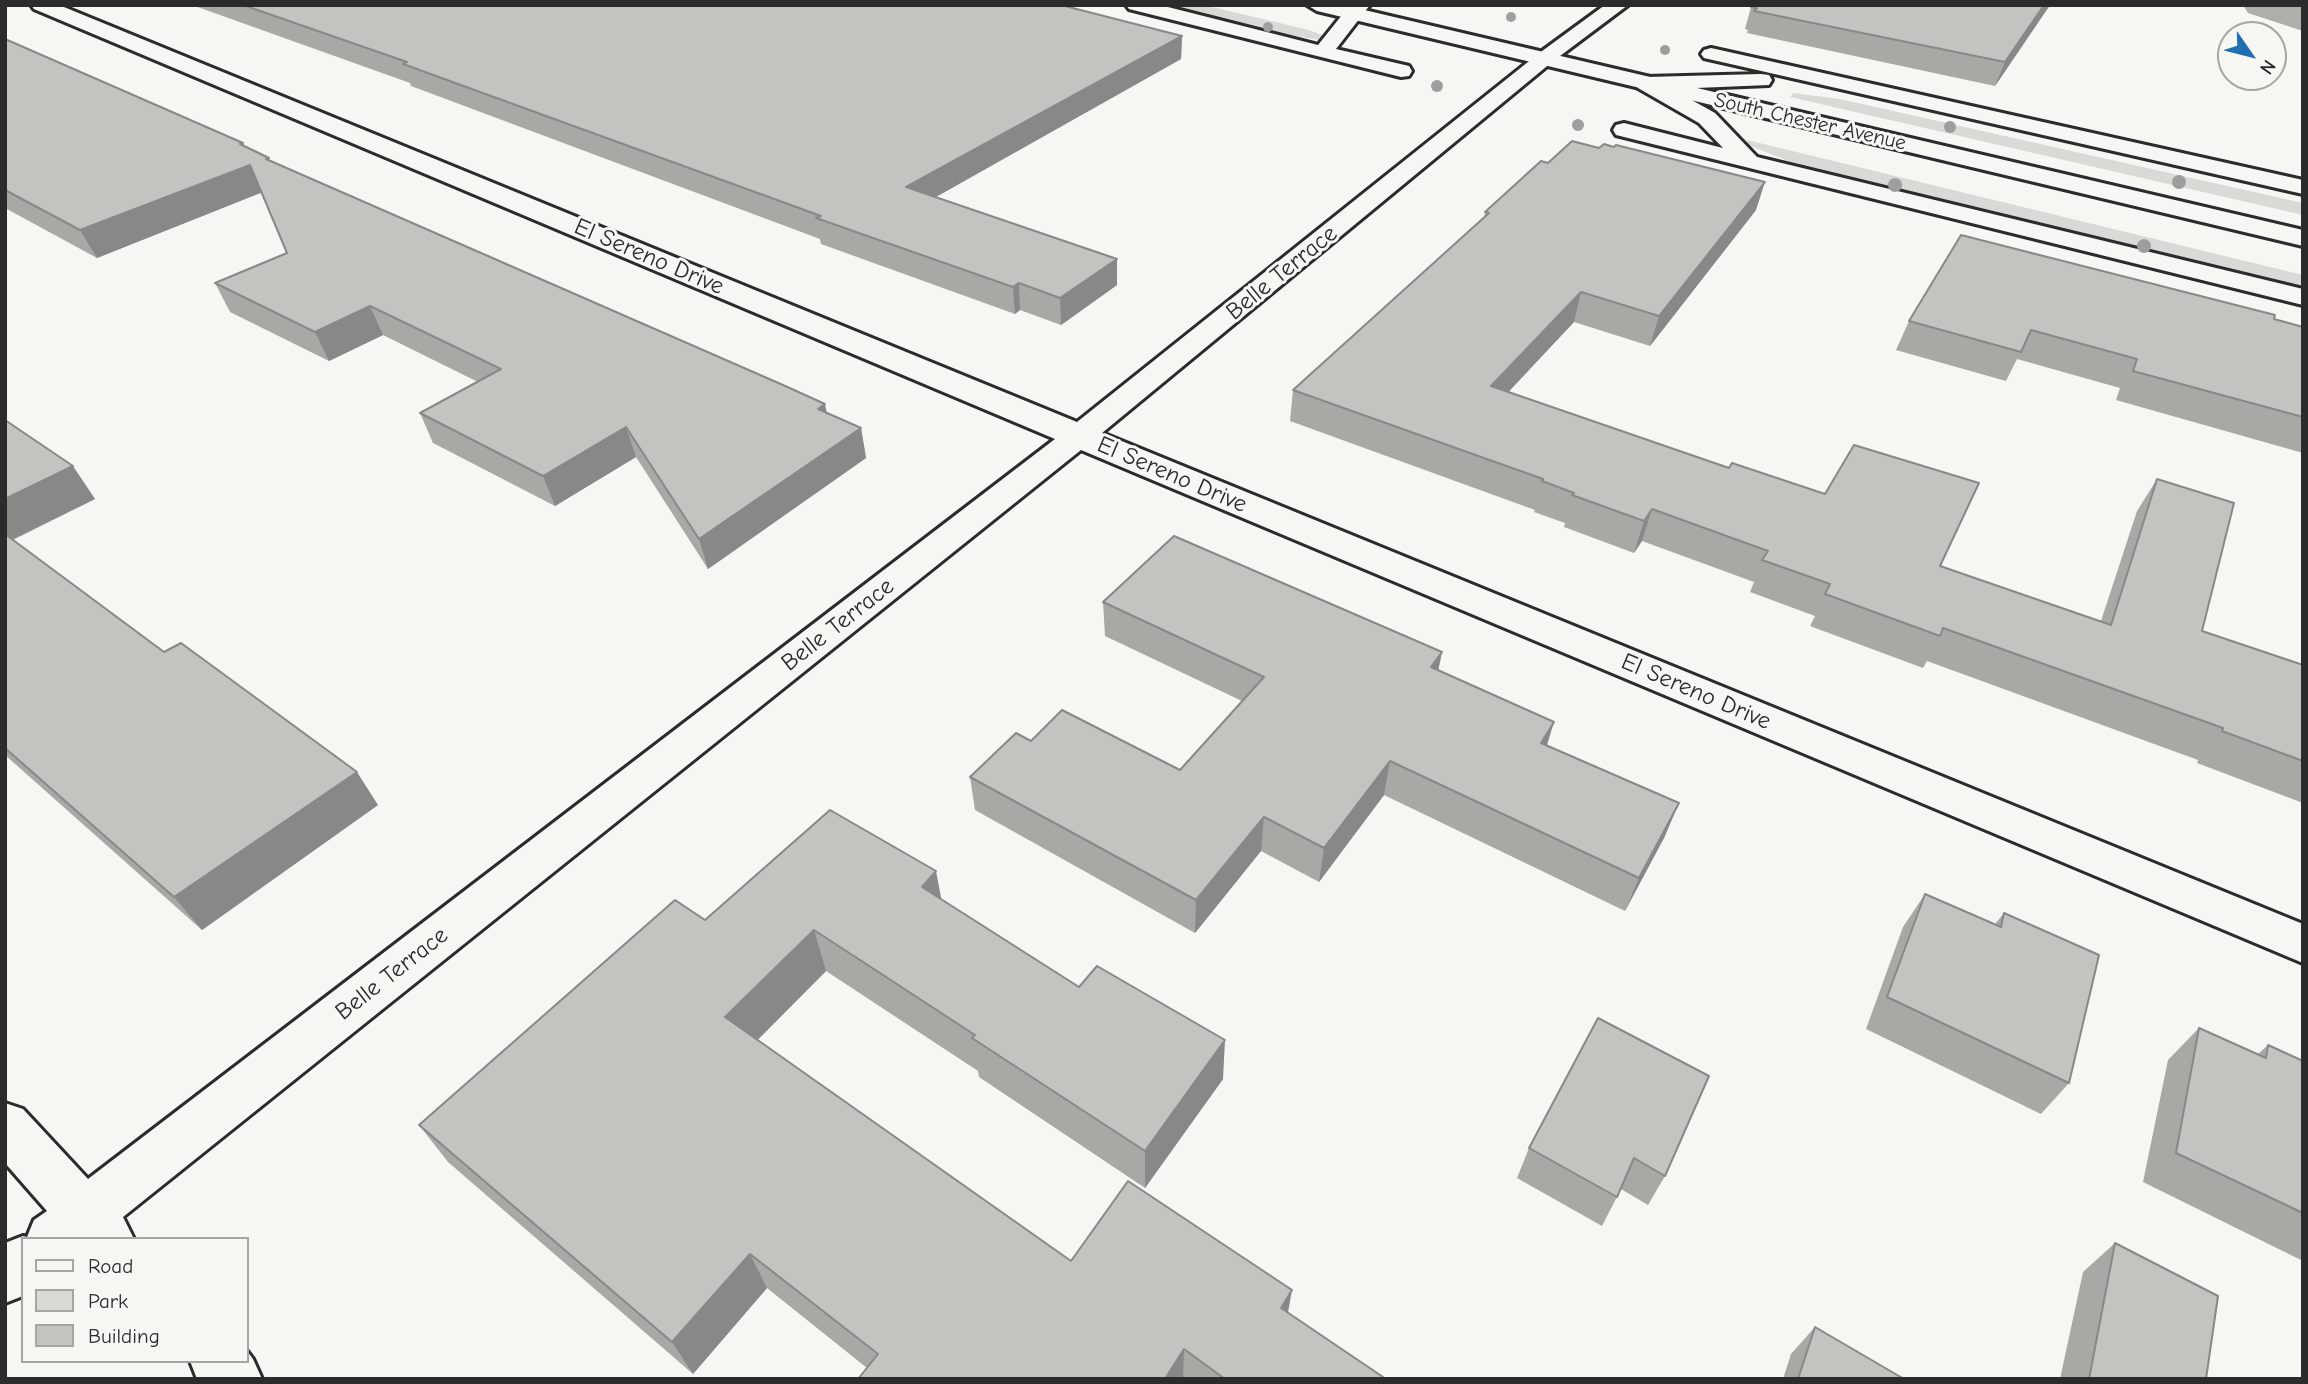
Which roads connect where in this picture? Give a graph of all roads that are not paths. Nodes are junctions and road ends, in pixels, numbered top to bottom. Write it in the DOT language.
graph roads {
  1 [pos="41,5"];
  2 [pos="1136,5"];
  3 [pos="1317,5"];
  4 [pos="1618,5"];
  5 [pos="1356,9"];
  6 [pos="1323,52"];
  7 [pos="1711,54"];
  8 [pos="1545,58"];
  9 [pos="1401,71"];
  10 [pos="1815,78"];
  11 [pos="1646,83"];
  12 [pos="1623,130"];
  13 [pos="1749,162"];
  14 [pos="2303,187"];
  15 [pos="2303,238"];
  16 [pos="2303,297"];
  17 [pos="1080,436"];
  18 [pos="2303,944"];
  19 [pos="5,1126"];
  20 [pos="82,1231"];
  21 [pos="21,1264"];
  22 [pos="5,1276"];
  23 [pos="220,1363"];
  24 [pos="233,1379"];
  1 -- 17 [label="street, El Sereno Drive"];
  2 -- 6 [label="street"];
  3 -- 5 [label="street, South Chester Avenue"];
  4 -- 8 [label="street, Belle Terrace"];
  5 -- 6 [label="street"];
  5 -- 8 [label="street, South Chester Avenue"];
  6 -- 9 [label="street"];
  7 -- 10 [label="street"];
  8 -- 11 [label="street, South Chester Avenue"];
  8 -- 17 [label="street, Belle Terrace"];
  10 -- 11 [label="street"];
  10 -- 14 [label="street"];
  11 -- 13 [label="street"];
  11 -- 15 [label="street, South Chester Avenue"];
  12 -- 13 [label="street"];
  13 -- 16 [label="street"];
  17 -- 18 [label="street, El Sereno Drive"];
  17 -- 20 [label="street, Belle Terrace"];
  19 -- 20 [label="street"];
  21 -- 22 [label="street"];
  23 -- 24 [label="street"];
}
